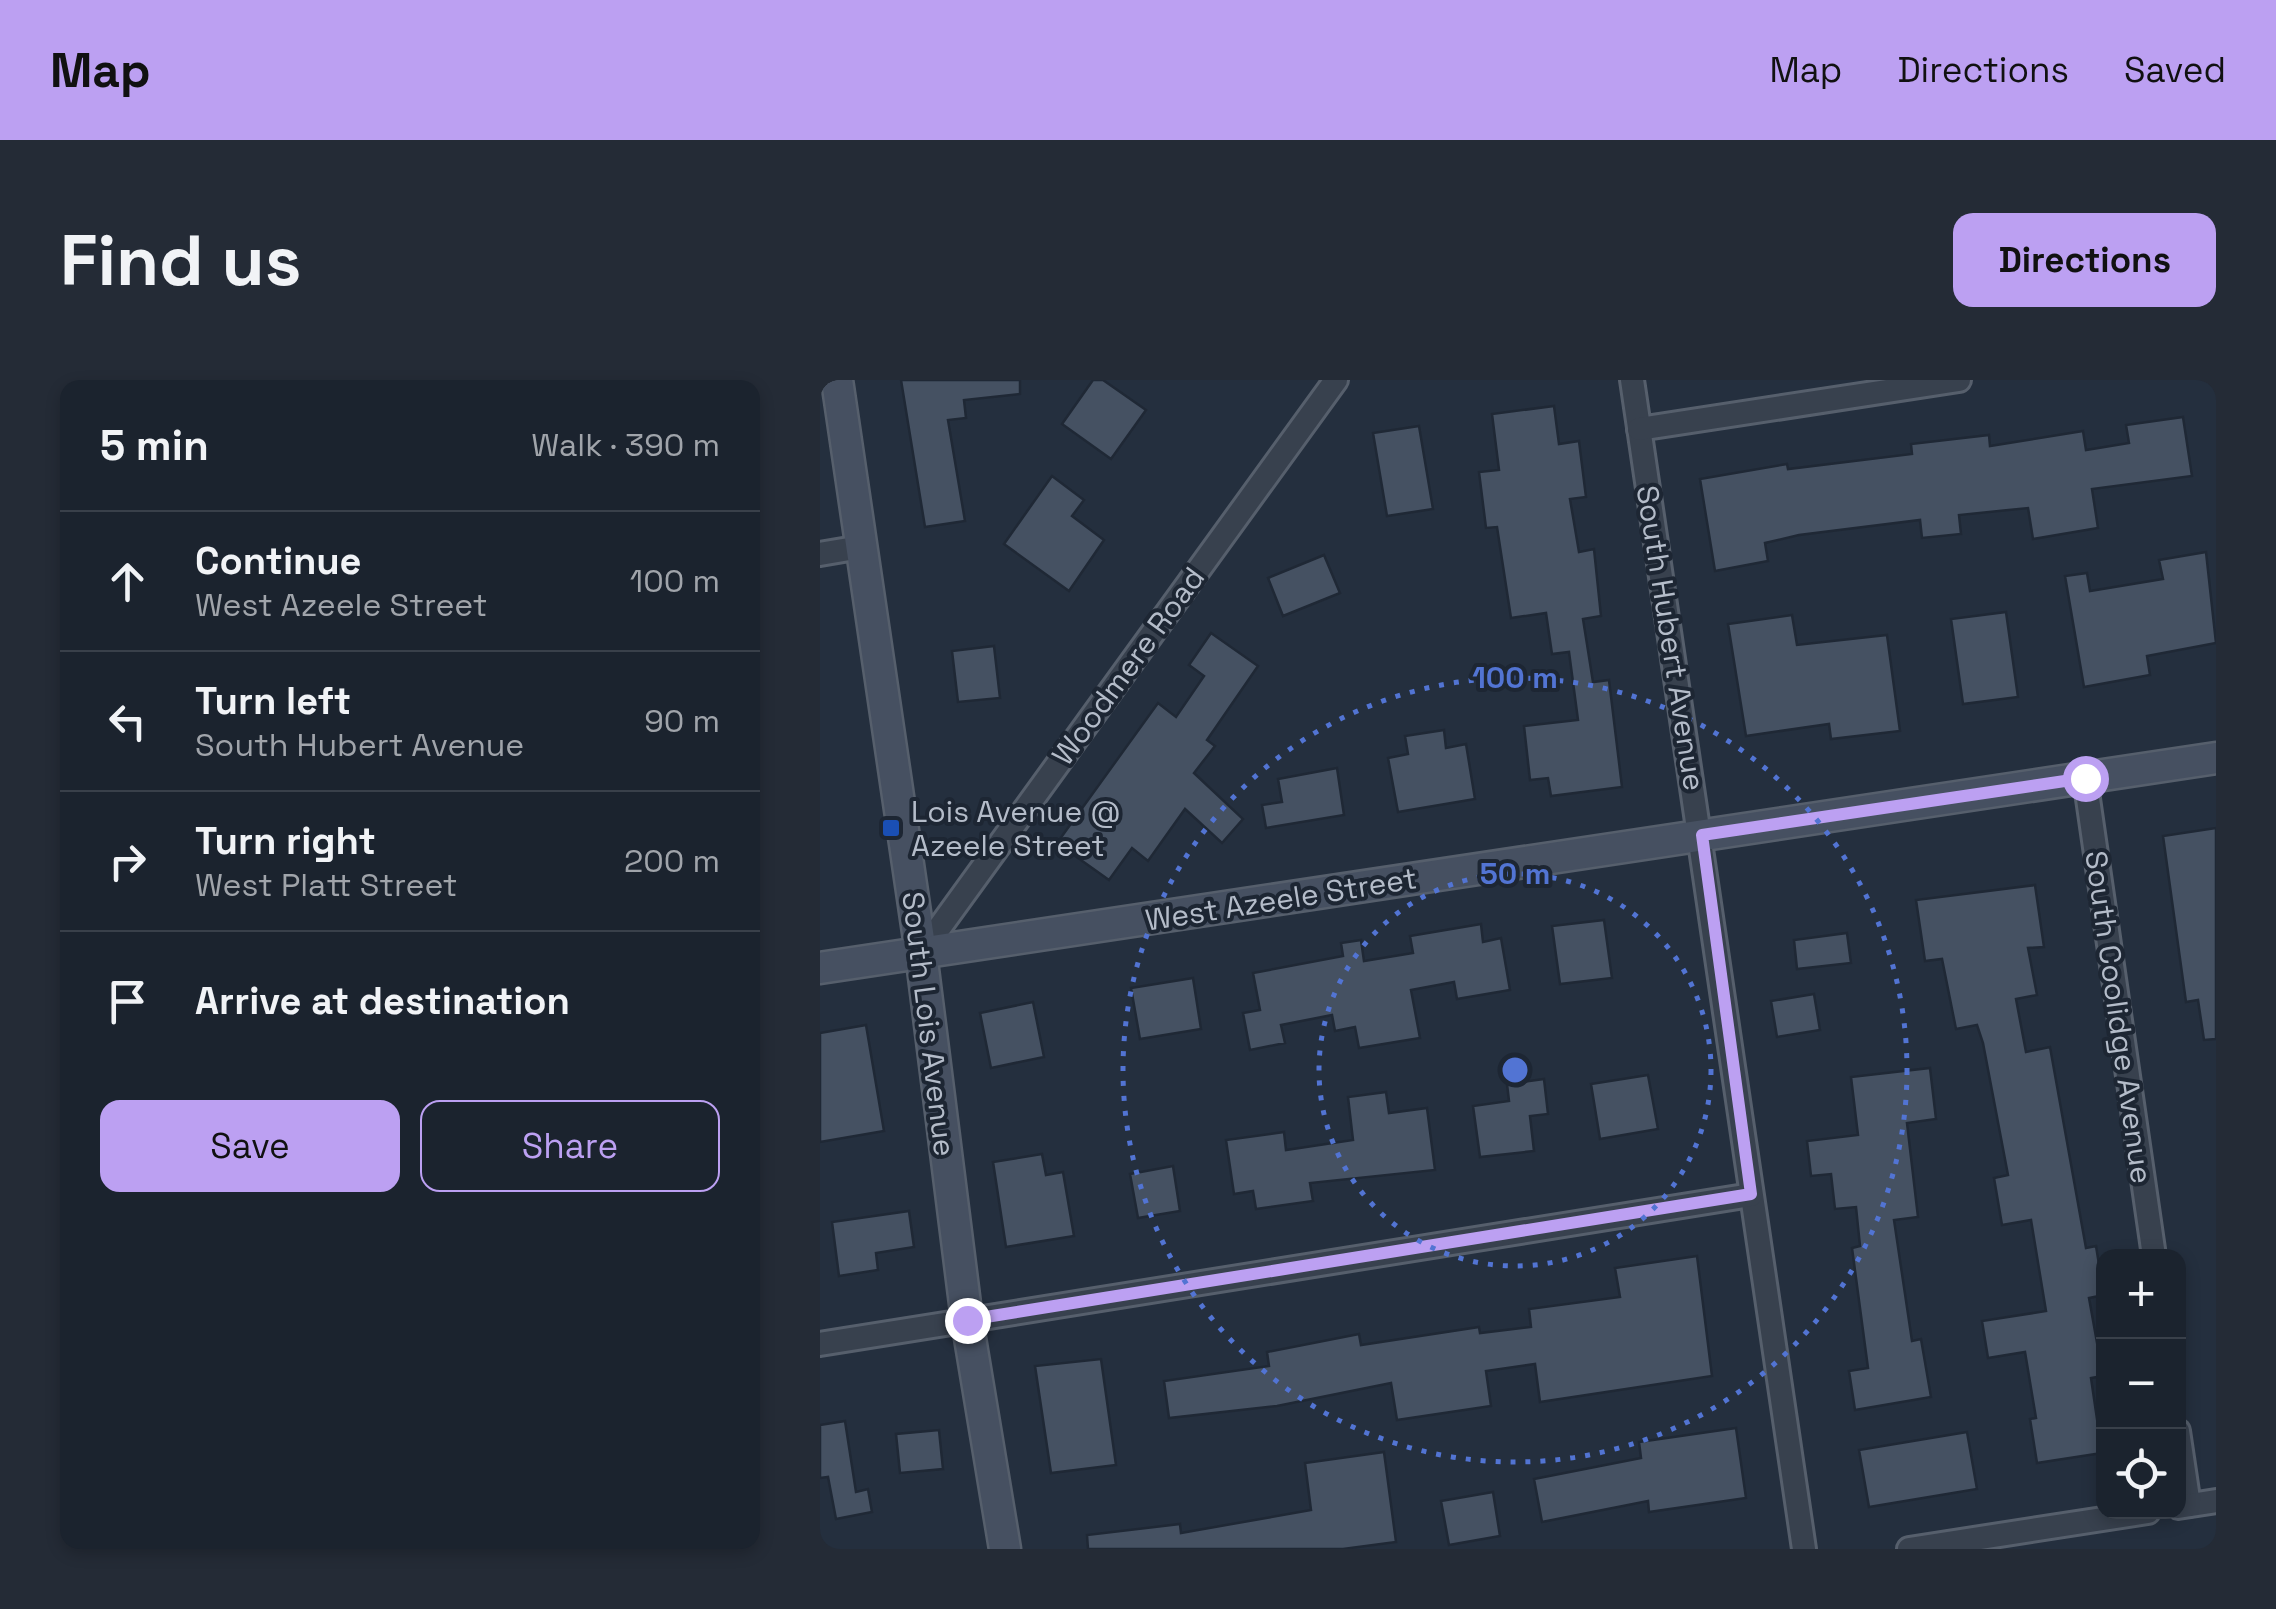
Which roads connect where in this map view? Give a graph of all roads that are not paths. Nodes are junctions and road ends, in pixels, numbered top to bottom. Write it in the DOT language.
graph roads {
  1 [pos="837,380"];
  2 [pos="1336,380"];
  3 [pos="1632,380"];
  4 [pos="1959,380"];
  5 [pos="1639,429"];
  6 [pos="861,547"];
  7 [pos="820,554"];
  8 [pos="2216,758"];
  9 [pos="2085,778"];
  10 [pos="1702,835"];
  11 [pos="921,953"];
  12 [pos="820,968"];
  13 [pos="1751,1194"];
  14 [pos="2153,1249"];
  15 [pos="967,1320"];
  16 [pos="820,1344"];
  17 [pos="2216,1501"];
  18 [pos="2186,1506"];
  19 [pos="2103,1519"];
  20 [pos="1005,1549"];
  21 [pos="1804,1549"];
  22 [pos="1909,1549"];
  1 -- 6 [label="street, South Lois Avenue"];
  2 -- 11 [label="street, Woodmere Road"];
  3 -- 5 [label="street, South Hubert Avenue"];
  4 -- 5 [label="street"];
  5 -- 10 [label="street, South Hubert Avenue"];
  6 -- 7 [label="street"];
  6 -- 11 [label="street, South Lois Avenue"];
  8 -- 9 [label="street, West Azeele Street"];
  9 -- 10 [label="street, West Azeele Street"];
  9 -- 14 [label="street, South Coolidge Avenue"];
  10 -- 11 [label="street, West Azeele Street"];
  10 -- 13 [label="street, South Hubert Avenue"];
  11 -- 12 [label="street, West Azeele Street"];
  11 -- 15 [label="street, South Lois Avenue"];
  13 -- 15 [label="street"];
  13 -- 21 [label="street, South Hubert Avenue"];
  15 -- 16 [label="street"];
  15 -- 20 [label="street, South Lois Avenue"];
  17 -- 18 [label="street"];
  19 -- 22 [label="street"];
}
